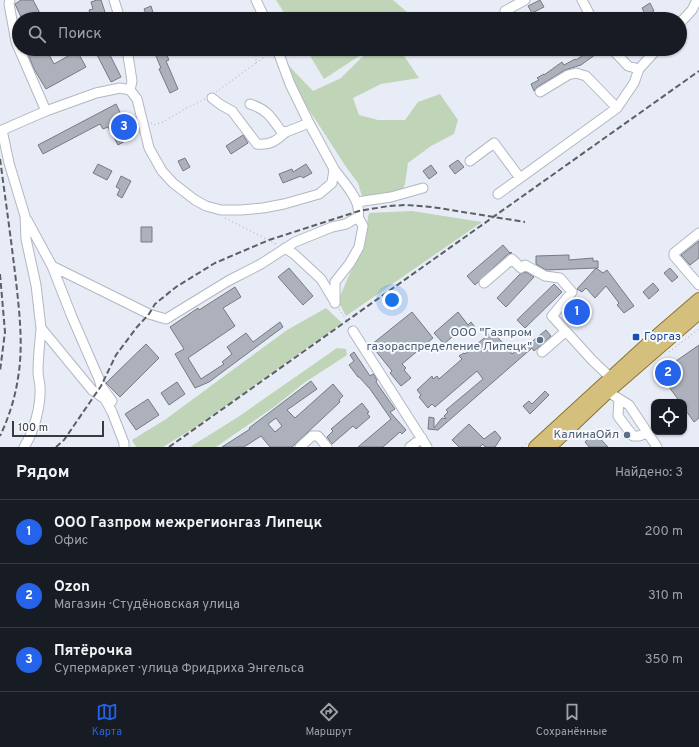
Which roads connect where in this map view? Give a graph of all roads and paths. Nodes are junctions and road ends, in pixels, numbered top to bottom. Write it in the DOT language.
graph roads {
  1 [pos="10,0"];
  2 [pos="114,0"];
  3 [pos="256,0"];
  4 [pos="525,0"];
  5 [pos="582,0"];
  6 [pos="697,0"];
  7 [pos="505,11"];
  8 [pos="118,12"];
  9 [pos="262,12"];
  10 [pos="588,12"];
  11 [pos="687,15"];
  12 [pos="12,20"];
  13 [pos="22,56"];
  14 [pos="128,56"];
  15 [pos="266,56"];
  16 [pos="276,56"];
  17 [pos="619,56"];
  18 [pos="651,56"];
  19 [pos="256,63"];
  20 [pos="639,69"];
  21 [pos="130,90"];
  22 [pos="540,92"];
  23 [pos="212,98"];
  24 [pos="250,104"];
  25 [pos="617,108"];
  26 [pos="46,111"];
  27 [pos="309,123"];
  28 [pos="1,130"];
  29 [pos="286,132"];
  30 [pos="470,161"];
  31 [pos="334,169"];
  32 [pos="520,178"];
  33 [pos="423,188"];
  34 [pos="498,194"];
  35 [pos="357,202"];
  36 [pos="25,216"];
  37 [pos="224,217"];
  38 [pos="358,217"];
  39 [pos="699,233"];
  40 [pos="285,248"];
  41 [pos="52,266"];
  42 [pos="697,279"];
  43 [pos="484,283"];
  44 [pos="699,299"];
  45 [pos="335,303"];
  46 [pos="699,313"];
  47 [pos="42,328"];
  48 [pos="699,329"];
  49 [pos="353,331"];
  50 [pos="566,331"];
  51 [pos="542,352"];
  52 [pos="664,353"];
  53 [pos="611,378"];
  54 [pos="608,392"];
  55 [pos="619,399"];
  56 [pos="647,433"];
  57 [pos="126,435"];
  58 [pos="422,438"];
  59 [pos="560,442"];
  60 [pos="24,447"];
  61 [pos="124,447"];
  62 [pos="300,447"];
  63 [pos="327,447"];
  64 [pos="410,447"];
  65 [pos="427,447"];
  66 [pos="534,447"];
  67 [pos="550,447"];
  68 [pos="657,447"];
  1 -- 12 [label="street"];
  2 -- 8 [label="street"];
  3 -- 9 [label="street"];
  4 -- 7 [label="street"];
  5 -- 10 [label="street"];
  6 -- 11 [label="street"];
  13 -- 26 [label="street"];
  14 -- 21 [label="street"];
  15 -- 19 [label="path"];
  16 -- 27 [label="street"];
  17 -- 20 [label="street"];
  18 -- 20 [label="street"];
  20 -- 25 [label="street"];
  21 -- 26 [label="street"];
  21 -- 31 [label="street"];
  22 -- 25 [label="street"];
  23 -- 29 [label="street"];
  24 -- 29 [label="street"];
  25 -- 32 [label="street"];
  26 -- 28 [label="street"];
  27 -- 29 [label="street"];
  27 -- 31 [label="street"];
  28 -- 36 [label="street"];
  30 -- 32 [label="street"];
  31 -- 35 [label="street"];
  32 -- 34 [label="street"];
  33 -- 35 [label="street"];
  35 -- 38 [label="street"];
  36 -- 41 [label="street"];
  36 -- 47 [label="street"];
  37 -- 40 [label="path"];
  38 -- 40 [label="street"];
  38 -- 45 [label="street"];
  39 -- 42 [label="street"];
  40 -- 41 [label="street"];
  40 -- 45 [label="street"];
  41 -- 57 [label="street"];
  43 -- 50 [label="street"];
  44 -- 53 [label="main road"];
  45 -- 49 [label="path"];
  46 -- 54 [label="main road"];
  47 -- 60 [label="street"];
  47 -- 61 [label="street"];
  48 -- 52 [label="path"];
  49 -- 58 [label="street"];
  50 -- 51 [label="street"];
  50 -- 53 [label="street"];
  53 -- 66 [label="main road"];
  54 -- 55 [label="street"];
  54 -- 59 [label="main road"];
  55 -- 56 [label="street"];
  55 -- 56 [label="street"];
  56 -- 68 [label="street"];
  58 -- 64 [label="street"];
  58 -- 65 [label="street"];
  59 -- 67 [label="main road"];
  62 -- 63 [label="street"];
}
